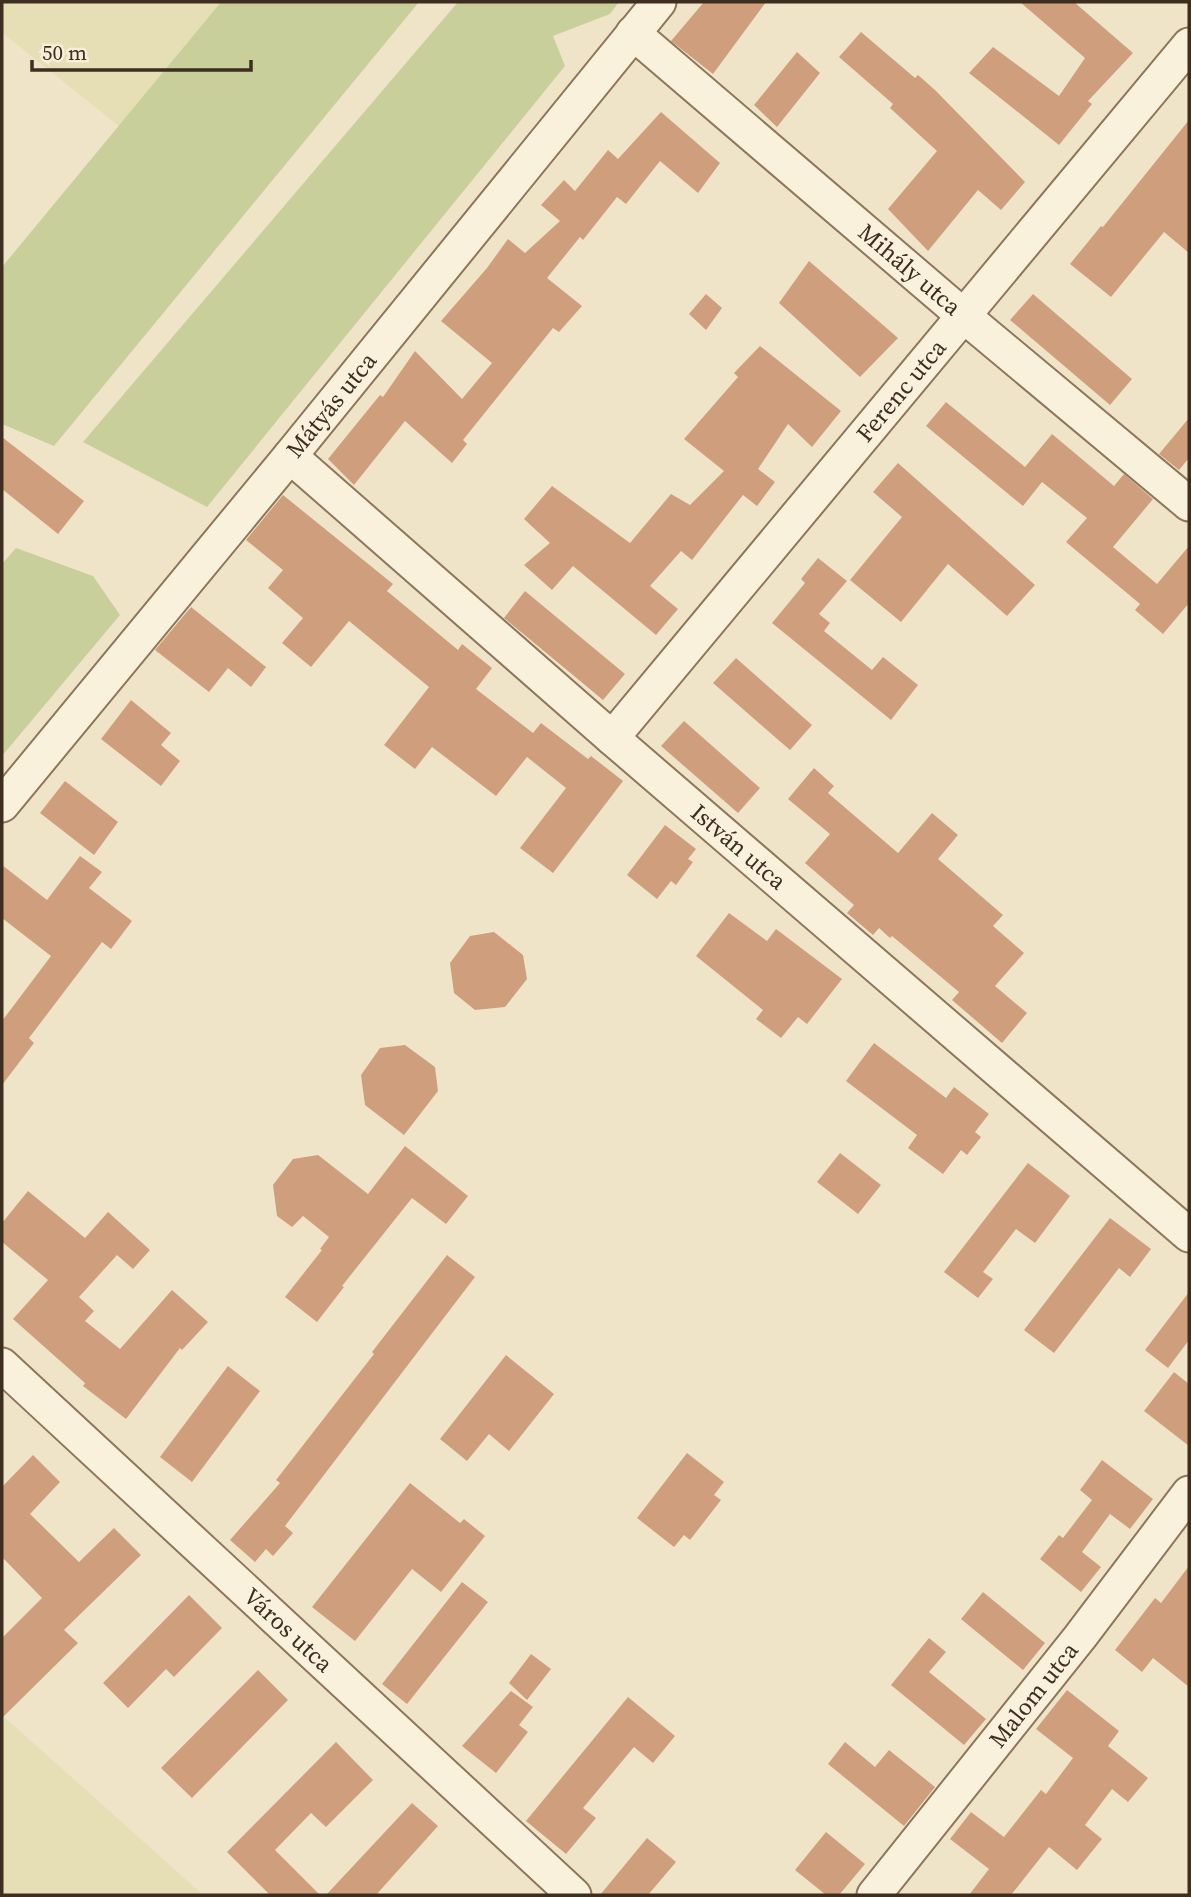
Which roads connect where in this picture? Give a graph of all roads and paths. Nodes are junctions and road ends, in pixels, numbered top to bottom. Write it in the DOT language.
graph roads {
  1 [pos="659,2"];
  2 [pos="634,33"];
  3 [pos="1189,46"];
  4 [pos="965,317"];
  5 [pos="290,456"];
  6 [pos="1189,504"];
  7 [pos="612,738"];
  8 [pos="2,805"];
  9 [pos="1189,1235"];
  10 [pos="2,1365"];
  11 [pos="1189,1493"];
  12 [pos="574,1895"];
  13 [pos="874,1895"];
  1 -- 2 [label="street, Mátyás utca"];
  2 -- 4 [label="street, Mihály utca"];
  2 -- 5 [label="street, Mátyás utca"];
  3 -- 4 [label="street, Ferenc utca"];
  4 -- 6 [label="street, Mihály utca"];
  4 -- 7 [label="street, Ferenc utca"];
  5 -- 7 [label="street, István utca"];
  5 -- 8 [label="street, Mátyás utca"];
  7 -- 9 [label="street, István utca"];
  10 -- 12 [label="street, Város utca"];
  11 -- 13 [label="street, Malom utca"];
}
